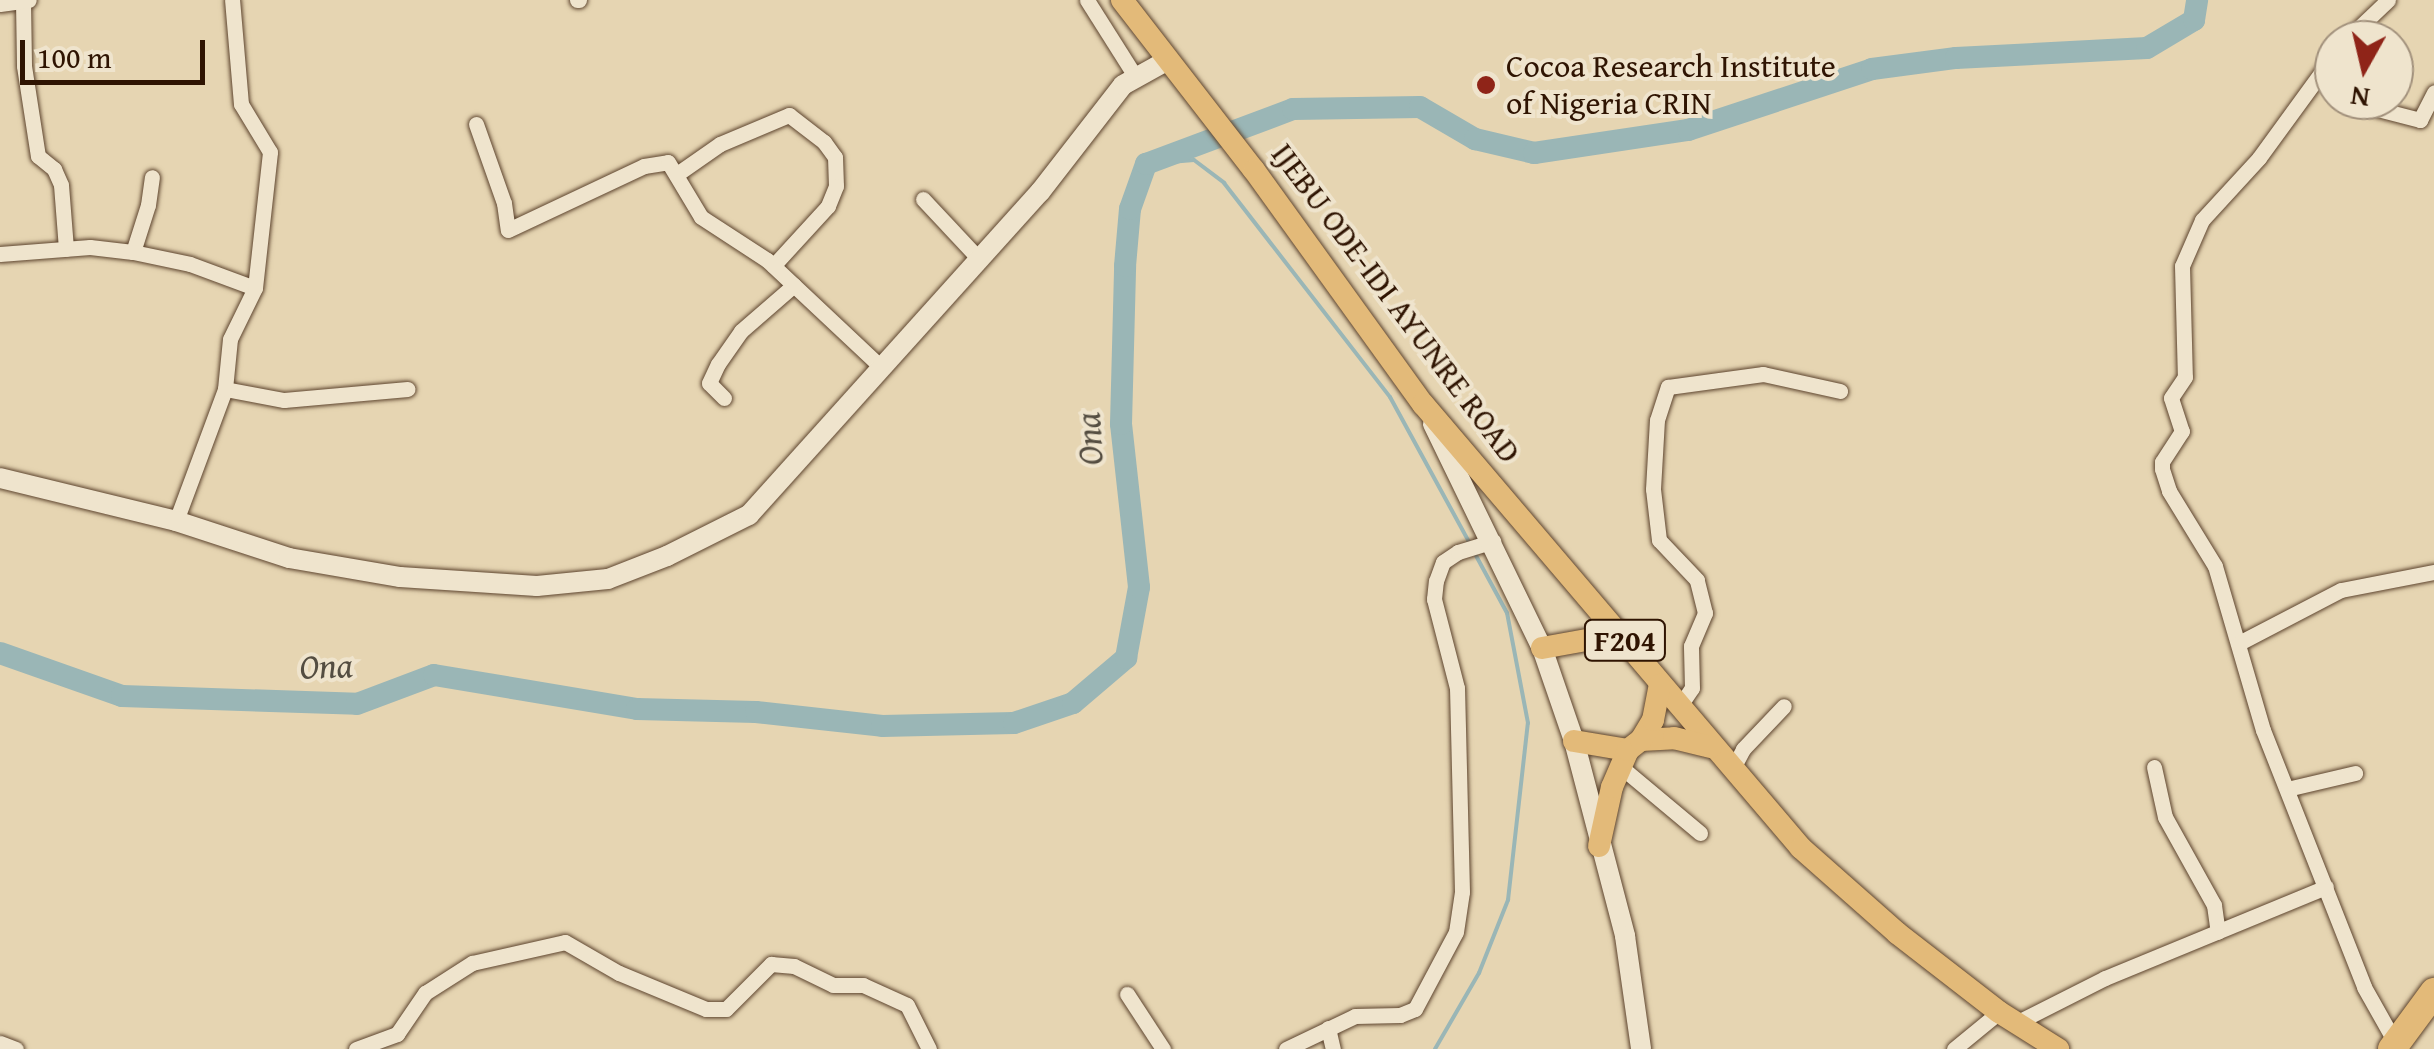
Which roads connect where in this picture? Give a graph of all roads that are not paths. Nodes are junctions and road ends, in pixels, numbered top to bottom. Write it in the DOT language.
graph roads {
  1 [pos="26,0"];
  2 [pos="232,0"];
  3 [pos="1087,0"];
  4 [pos="1122,0"];
  5 [pos="2388,0"];
  6 [pos="0,4"];
  7 [pos="2367,20"];
  8 [pos="1168,60"];
  9 [pos="1136,76"];
  10 [pos="2314,83"];
  11 [pos="2434,92"];
  12 [pos="2414,118"];
  13 [pos="476,124"];
  14 [pos="677,174"];
  15 [pos="152,177"];
  16 [pos="924,198"];
  17 [pos="66,249"];
  18 [pos="133,252"];
  19 [pos="0,254"];
  20 [pos="978,258"];
  21 [pos="774,266"];
  22 [pos="794,285"];
  23 [pos="254,288"];
  24 [pos="880,366"];
  25 [pos="225,389"];
  26 [pos="408,389"];
  27 [pos="1840,392"];
  28 [pos="724,398"];
  29 [pos="1423,404"];
  30 [pos="0,478"];
  31 [pos="176,521"];
  32 [pos="1485,543"];
  33 [pos="2434,572"];
  34 [pos="1620,634"];
  35 [pos="2239,644"];
  36 [pos="1542,648"];
  37 [pos="1660,685"];
  38 [pos="1784,706"];
  39 [pos="1679,708"];
  40 [pos="1574,741"];
  41 [pos="1712,748"];
  42 [pos="1630,752"];
  43 [pos="2154,767"];
  44 [pos="1732,770"];
  45 [pos="2355,772"];
  46 [pos="2287,790"];
  47 [pos="1700,833"];
  48 [pos="1599,846"];
  49 [pos="2326,887"];
  50 [pos="2218,932"];
  51 [pos="2434,992"];
  52 [pos="1126,994"];
  53 [pos="2007,1018"];
  54 [pos="1328,1028"];
  55 [pos="0,1043"];
  56 [pos="2396,1048"];
  57 [pos="16,1049"];
  58 [pos="356,1049"];
  59 [pos="929,1049"];
  60 [pos="1163,1049"];
  61 [pos="1286,1049"];
  62 [pos="1333,1049"];
  63 [pos="1641,1049"];
  64 [pos="1954,1049"];
  65 [pos="2058,1049"];
  1 -- 6 [label="street"];
  1 -- 17 [label="street"];
  2 -- 23 [label="street"];
  3 -- 9 [label="street"];
  4 -- 8 [label="main road, IJEBU ODE-IDI AYUNRE ROAD / F204"];
  5 -- 7 [label="street"];
  8 -- 9 [label="street"];
  8 -- 29 [label="main road, IJEBU ODE-IDI AYUNRE ROAD / F204"];
  9 -- 20 [label="street"];
  10 -- 35 [label="street"];
  11 -- 12 [label="street"];
  13 -- 14 [label="street"];
  14 -- 21 [label="street"];
  14 -- 21 [label="street"];
  15 -- 18 [label="street"];
  16 -- 20 [label="street"];
  17 -- 18 [label="street"];
  17 -- 19 [label="street"];
  18 -- 23 [label="street"];
  20 -- 24 [label="street"];
  21 -- 22 [label="street"];
  22 -- 24 [label="street"];
  22 -- 28 [label="street"];
  23 -- 25 [label="street"];
  24 -- 31 [label="street"];
  25 -- 26 [label="street"];
  25 -- 31 [label="street"];
  27 -- 39 [label="street"];
  29 -- 32 [label="street"];
  29 -- 34 [label="main road, IJEBU ODE-IDI AYUNRE ROAD / F204"];
  30 -- 31 [label="street"];
  32 -- 36 [label="street"];
  32 -- 54 [label="street"];
  33 -- 35 [label="street"];
  34 -- 36 [label="main road"];
  34 -- 37 [label="main road, IJEBU ODE-IDI AYUNRE ROAD / F204"];
  35 -- 46 [label="street"];
  36 -- 40 [label="street"];
  37 -- 39 [label="main road, IJEBU ODE-IDI AYUNRE ROAD / F204"];
  37 -- 42 [label="main road"];
  38 -- 44 [label="street"];
  39 -- 41 [label="main road, IJEBU ODE-IDI AYUNRE ROAD / F204"];
  40 -- 42 [label="main road"];
  40 -- 48 [label="street"];
  41 -- 42 [label="main road"];
  41 -- 44 [label="main road, IJEBU ODE-IDI AYUNRE ROAD / F204"];
  42 -- 47 [label="street"];
  42 -- 48 [label="main road"];
  43 -- 50 [label="street"];
  44 -- 53 [label="main road, IJEBU ODE-IDI AYUNRE ROAD / F204"];
  45 -- 46 [label="street"];
  46 -- 49 [label="street"];
  48 -- 63 [label="street"];
  49 -- 50 [label="street"];
  49 -- 56 [label="street"];
  50 -- 53 [label="street"];
  51 -- 56 [label="highway"];
  52 -- 60 [label="street"];
  53 -- 64 [label="street"];
  53 -- 65 [label="main road, IJEBU ODE-IDI AYUNRE ROAD / F204"];
  54 -- 61 [label="street"];
  54 -- 62 [label="street"];
  55 -- 57 [label="street"];
  58 -- 59 [label="street"];
}
